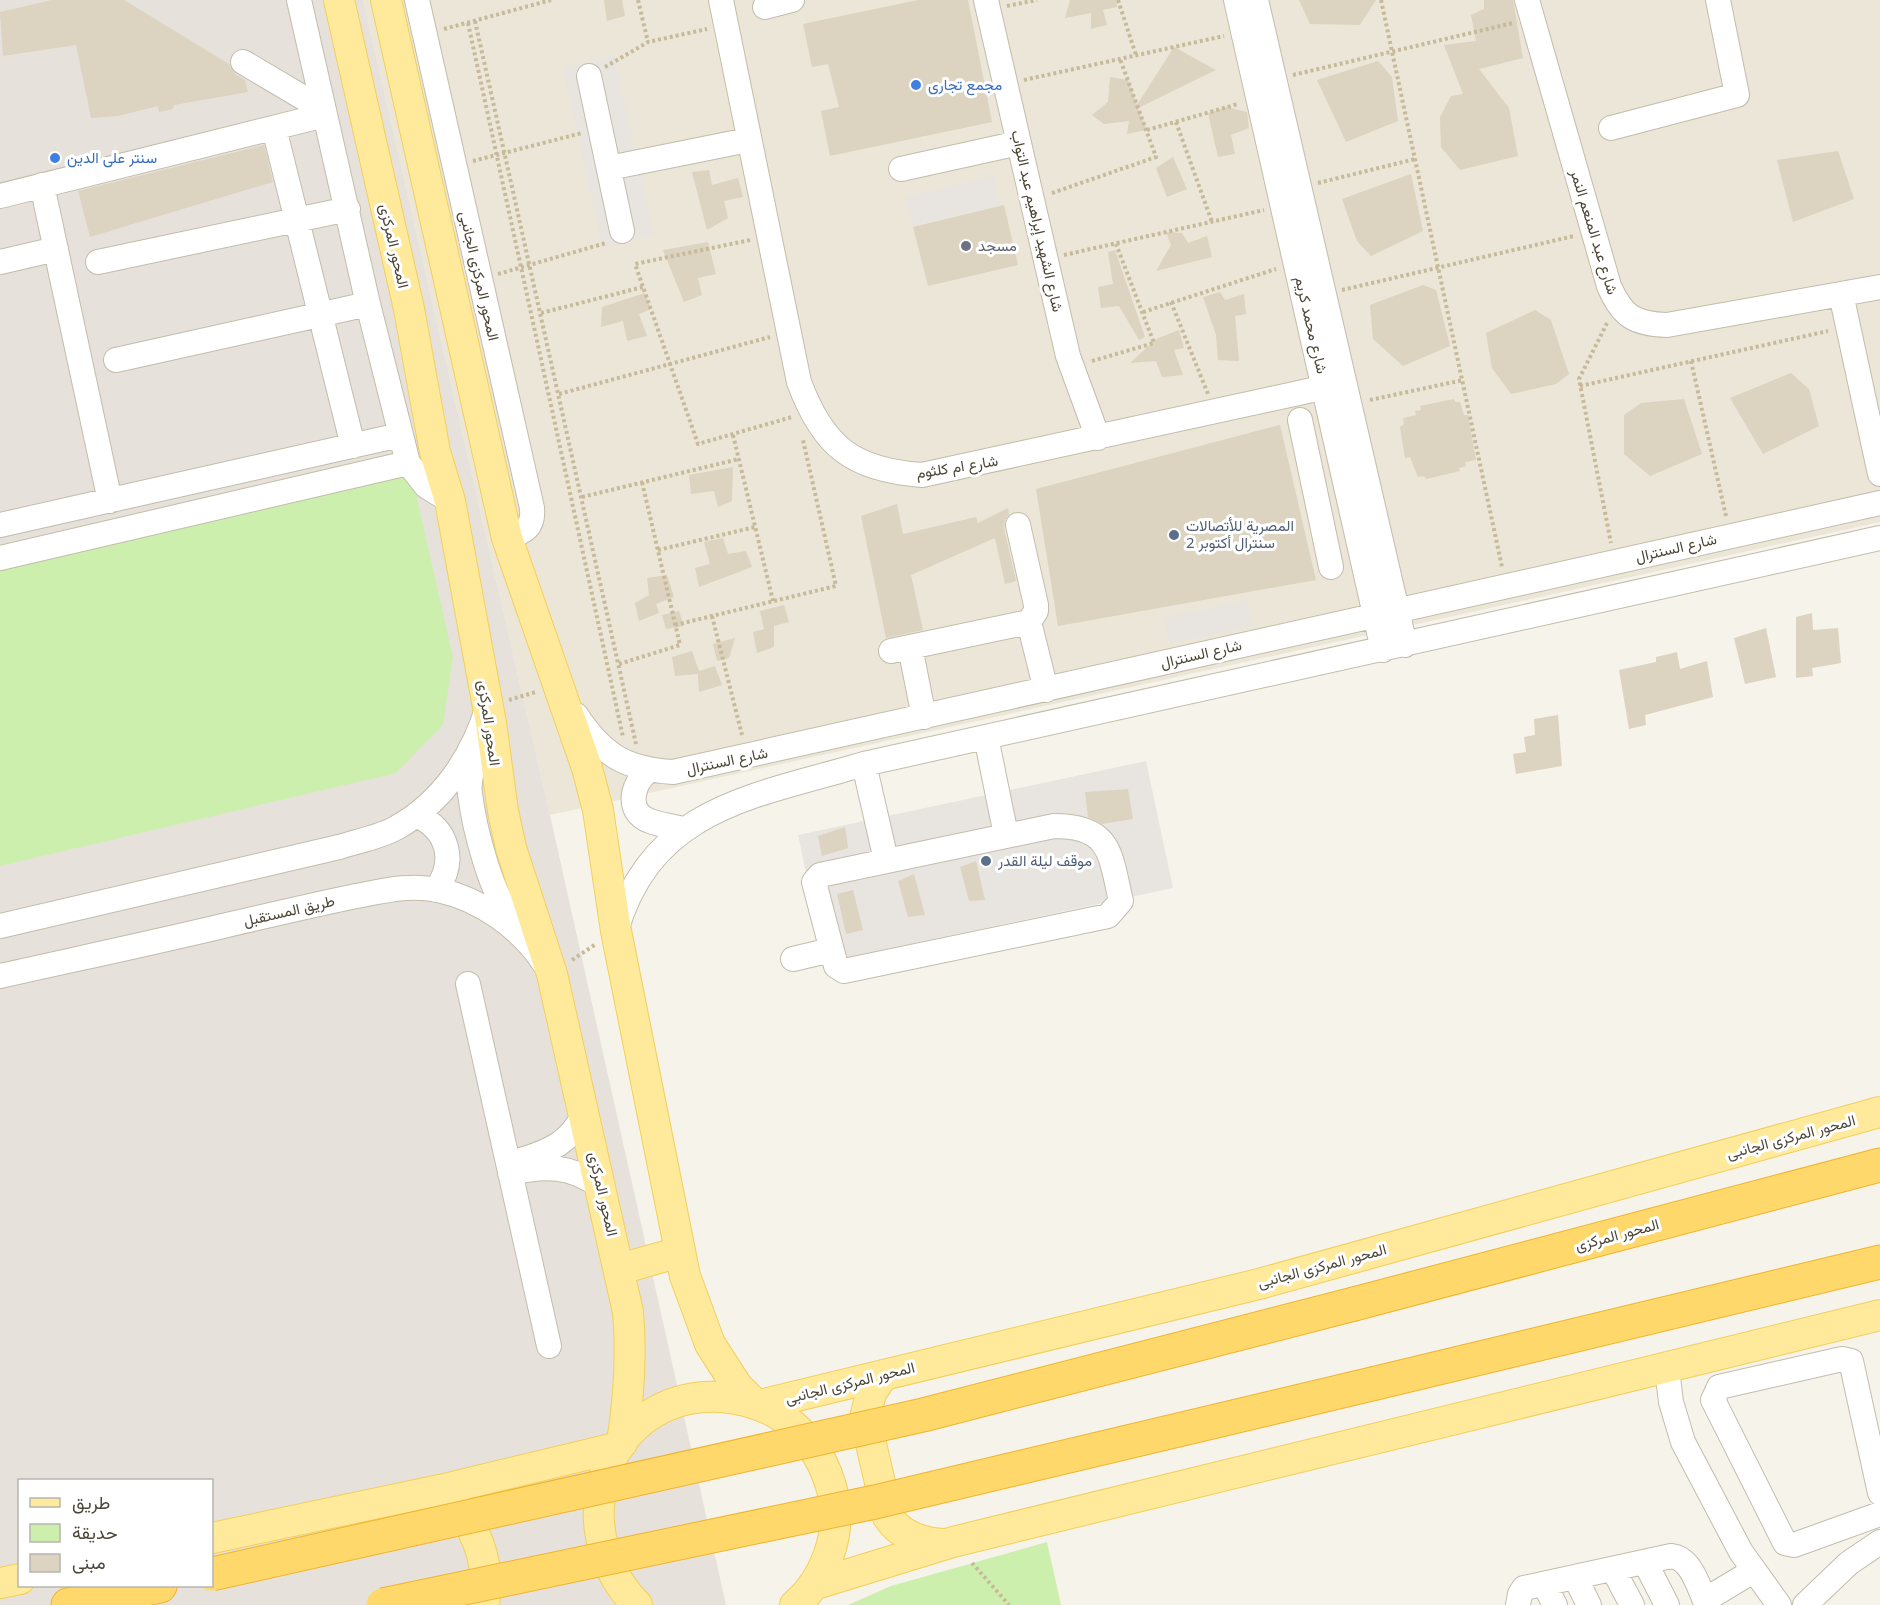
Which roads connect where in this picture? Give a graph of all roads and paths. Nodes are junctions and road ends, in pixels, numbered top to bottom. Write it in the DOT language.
graph roads {
  1 [pos="299,0"];
  2 [pos="339,0"];
  3 [pos="386,0"];
  4 [pos="417,0"];
  5 [pos="551,0"];
  6 [pos="638,0"];
  7 [pos="721,0"];
  8 [pos="792,0"];
  9 [pos="1036,0"];
  10 [pos="1118,0"];
  11 [pos="1236,0"];
  12 [pos="1256,0"];
  13 [pos="1381,0"];
  14 [pos="1718,0"];
  15 [pos="987,5"];
  16 [pos="765,7"];
  17 [pos="1529,9"];
  18 [pos="476,21"];
  19 [pos="468,23"];
  20 [pos="726,25"];
  21 [pos="1244,32"];
  22 [pos="425,35"];
  23 [pos="648,42"];
  24 [pos="1392,52"];
  25 [pos="1136,55"];
  26 [pos="1120,59"];
  27 [pos="243,62"];
  28 [pos="589,76"];
  29 [pos="1275,79"];
  30 [pos="1005,84"];
  31 [pos="1259,98"];
  32 [pos="325,113"];
  33 [pos="1176,122"];
  34 [pos="274,128"];
  35 [pos="1611,128"];
  36 [pos="600,129"];
  37 [pos="1147,130"];
  38 [pos="748,140"];
  39 [pos="1019,143"];
  40 [pos="505,151"];
  41 [pos="496,154"];
  42 [pos="1415,159"];
  43 [pos="455,166"];
  44 [pos="609,168"];
  45 [pos="901,169"];
  46 [pos="42,185"];
  47 [pos="1299,187"];
  48 [pos="0,196"];
  49 [pos="1032,200"];
  50 [pos="1284,205"];
  51 [pos="348,209"];
  52 [pos="296,220"];
  53 [pos="1212,222"];
  54 [pos="622,231"];
  55 [pos="1593,231"];
  56 [pos="768,236"];
  57 [pos="1116,244"];
  58 [pos="56,249"];
  59 [pos="1046,260"];
  60 [pos="0,262"];
  61 [pos="98,262"];
  62 [pos="1297,262"];
  63 [pos="530,265"];
  64 [pos="1439,267"];
  65 [pos="521,268"];
  66 [pos="480,278"];
  67 [pos="643,287"];
  68 [pos="1880,287"];
  69 [pos="1323,294"];
  70 [pos="1841,294"];
  71 [pos="1171,302"];
  72 [pos="1616,303"];
  73 [pos="368,304"];
  74 [pos="1143,312"];
  75 [pos="541,313"];
  76 [pos="318,315"];
  77 [pos="1848,327"];
  78 [pos="788,332"];
  79 [pos="116,360"];
  80 [pos="1691,362"];
  81 [pos="670,364"];
  82 [pos="1071,366"];
  83 [pos="1463,380"];
  84 [pos="1580,386"];
  85 [pos="1326,387"];
  86 [pos="559,394"];
  87 [pos="1349,404"];
  88 [pos="1215,412"];
  89 [pos="804,413"];
  90 [pos="1299,420"];
  91 [pos="400,435"];
  92 [pos="733,435"];
  93 [pos="1098,438"];
  94 [pos="353,446"];
  95 [pos="739,459"];
  96 [pos="408,463"];
  97 [pos="1880,474"];
  98 [pos="642,482"];
  99 [pos="582,497"];
  100 [pos="110,501"];
  101 [pos="450,501"];
  102 [pos="1880,503"];
  103 [pos="1355,520"];
  104 [pos="0,525"];
  105 [pos="1018,525"];
  106 [pos="1322,526"];
  107 [pos="755,527"];
  108 [pos="1730,536"];
  109 [pos="507,538"];
  110 [pos="1880,538"];
  111 [pos="658,550"];
  112 [pos="0,558"];
  113 [pos="1615,561"];
  114 [pos="1331,567"];
  115 [pos="1506,586"];
  116 [pos="772,601"];
  117 [pos="1386,613"];
  118 [pos="712,616"];
  119 [pos="1029,621"];
  120 [pos="675,625"];
  121 [pos="1394,648"];
  122 [pos="619,664"];
  123 [pos="557,686"];
  124 [pos="1046,690"];
  125 [pos="489,714"];
  126 [pos="924,717"];
  127 [pos="986,737"];
  128 [pos="747,757"];
  129 [pos="864,764"];
  130 [pos="640,768"];
  131 [pos="416,815"];
  132 [pos="683,829"];
  133 [pos="1006,835"];
  134 [pos="886,860"];
  135 [pos="436,890"];
  136 [pos="0,926"];
  137 [pos="616,931"];
  138 [pos="831,950"];
  139 [pos="793,959"];
  140 [pos="552,974"];
  141 [pos="0,976"];
  142 [pos="468,984"];
  143 [pos="1880,1112"];
  144 [pos="584,1114"];
  145 [pos="1880,1165"];
  146 [pos="509,1168"];
  147 [pos="601,1187"];
  148 [pos="680,1252"];
  149 [pos="1880,1262"];
  150 [pos="620,1269"];
  151 [pos="1880,1316"];
  152 [pos="549,1346"];
  153 [pos="1667,1369"];
  154 [pos="884,1375"];
  155 [pos="757,1404"];
  156 [pos="621,1445"];
  157 [pos="440,1490"];
  158 [pos="1880,1493"];
  159 [pos="1880,1514"];
  160 [pos="1835,1531"];
  161 [pos="213,1538"];
  162 [pos="1880,1542"];
  163 [pos="949,1543"];
  164 [pos="1645,1562"];
  165 [pos="1849,1563"];
  166 [pos="1613,1569"];
  167 [pos="1753,1571"];
  168 [pos="213,1574"];
  169 [pos="1575,1577"];
  170 [pos="18,1579"];
  171 [pos="0,1583"];
  172 [pos="155,1587"];
  173 [pos="1549,1594"];
  174 [pos="801,1599"];
  175 [pos="1706,1603"];
  176 [pos="68,1605"];
  177 [pos="383,1605"];
  178 [pos="484,1605"];
  179 [pos="636,1605"];
  180 [pos="1009,1605"];
  181 [pos="1518,1605"];
  182 [pos="1589,1605"];
  183 [pos="1632,1605"];
  184 [pos="1667,1605"];
  185 [pos="1779,1605"];
  186 [pos="1805,1605"];
  1 -- 32 [label="street"];
  2 -- 101 [label="main road, المحور المركزى"];
  3 -- 109 [label="main road"];
  4 -- 22 [label="street, المحور المركزى الجانبى"];
  5 -- 18 [label="path"];
  6 -- 23 [label="path"];
  7 -- 20 [label="street, شارع ام كلثوم"];
  8 -- 16 [label="street"];
  9 -- 15 [label="path"];
  10 -- 25 [label="path"];
  11 -- 21 [label="street, شارع محمد كريم"];
  12 -- 29 [label="street, شارع محمد كريم"];
  13 -- 24 [label="path"];
  14 -- 35 [label="street"];
  15 -- 30 [label="street, شارع الشهيد إبراهيم عبد التواب"];
  17 -- 24 [label="path"];
  17 -- 55 [label="street, شارع عبد المنعم النمر"];
  18 -- 19 [label="path"];
  18 -- 40 [label="path"];
  19 -- 22 [label="path"];
  19 -- 41 [label="path"];
  20 -- 23 [label="path"];
  20 -- 38 [label="street, شارع ام كلثوم"];
  21 -- 25 [label="path"];
  21 -- 31 [label="street, شارع محمد كريم"];
  22 -- 43 [label="street, المحور المركزى الجانبى"];
  23 -- 28 [label="path"];
  24 -- 29 [label="path"];
  24 -- 42 [label="path"];
  25 -- 26 [label="path"];
  26 -- 30 [label="path"];
  26 -- 37 [label="path"];
  27 -- 32 [label="street"];
  28 -- 36 [label="street"];
  29 -- 47 [label="street, شارع محمد كريم"];
  30 -- 39 [label="street, شارع الشهيد إبراهيم عبد التواب"];
  31 -- 33 [label="path"];
  31 -- 50 [label="street, شارع محمد كريم"];
  32 -- 34 [label="street"];
  32 -- 51 [label="street"];
  33 -- 37 [label="path"];
  33 -- 53 [label="path"];
  34 -- 46 [label="street"];
  34 -- 52 [label="street"];
  36 -- 40 [label="path"];
  36 -- 44 [label="street"];
  37 -- 49 [label="path"];
  38 -- 44 [label="street"];
  38 -- 56 [label="street, شارع ام كلثوم"];
  39 -- 45 [label="street"];
  39 -- 49 [label="street, شارع الشهيد إبراهيم عبد التواب"];
  40 -- 41 [label="path"];
  40 -- 63 [label="path"];
  41 -- 43 [label="path"];
  41 -- 65 [label="path"];
  42 -- 47 [label="path"];
  42 -- 64 [label="path"];
  43 -- 66 [label="street, المحور المركزى الجانبى"];
  44 -- 54 [label="street"];
  46 -- 48 [label="street"];
  46 -- 58 [label="street"];
  47 -- 69 [label="street, شارع محمد كريم"];
  49 -- 59 [label="street, شارع الشهيد إبراهيم عبد التواب"];
  50 -- 53 [label="path"];
  50 -- 62 [label="street, شارع محمد كريم"];
  51 -- 52 [label="street"];
  51 -- 73 [label="street"];
  52 -- 61 [label="street"];
  52 -- 76 [label="street"];
  53 -- 57 [label="path"];
  54 -- 63 [label="path"];
  55 -- 64 [label="path"];
  55 -- 72 [label="street, شارع عبد المنعم النمر"];
  56 -- 67 [label="path"];
  56 -- 78 [label="street, شارع ام كلثوم"];
  57 -- 59 [label="path"];
  57 -- 74 [label="path"];
  58 -- 60 [label="street"];
  58 -- 100 [label="street"];
  59 -- 82 [label="street, شارع الشهيد إبراهيم عبد التواب"];
  62 -- 71 [label="path"];
  62 -- 85 [label="street, شارع محمد كريم"];
  63 -- 65 [label="path"];
  63 -- 75 [label="path"];
  64 -- 69 [label="path"];
  64 -- 83 [label="path"];
  65 -- 66 [label="path"];
  65 -- 130 [label="path"];
  66 -- 109 [label="street, المحور المركزى الجانبى"];
  67 -- 75 [label="path"];
  67 -- 81 [label="path"];
  68 -- 70 [label="street, شارع عبد المنعم النمر"];
  69 -- 87 [label="street, شارع محمد كريم"];
  70 -- 72 [label="street, شارع عبد المنعم النمر"];
  70 -- 77 [label="street"];
  71 -- 74 [label="path"];
  71 -- 88 [label="path"];
  72 -- 84 [label="path"];
  73 -- 76 [label="street"];
  73 -- 91 [label="street"];
  74 -- 82 [label="path"];
  75 -- 86 [label="path"];
  76 -- 79 [label="street"];
  76 -- 94 [label="street"];
  77 -- 80 [label="path"];
  77 -- 97 [label="street"];
  78 -- 81 [label="path"];
  78 -- 89 [label="street, شارع ام كلثوم"];
  80 -- 84 [label="path"];
  80 -- 108 [label="path"];
  81 -- 86 [label="path"];
  81 -- 92 [label="path"];
  82 -- 93 [label="street, شارع الشهيد إبراهيم عبد التواب"];
  83 -- 87 [label="path"];
  83 -- 115 [label="path"];
  84 -- 113 [label="path"];
  85 -- 88 [label="street, شارع ام كلثوم"];
  85 -- 103 [label="street, شارع محمد كريم"];
  86 -- 99 [label="path"];
  87 -- 117 [label="street, شارع محمد كريم"];
  88 -- 93 [label="street, شارع ام كلثوم"];
  89 -- 92 [label="path"];
  89 -- 93 [label="street, شارع ام كلثوم"];
  89 -- 116 [label="path"];
  90 -- 106 [label="street"];
  91 -- 94 [label="street"];
  91 -- 96 [label="street"];
  92 -- 95 [label="path"];
  94 -- 100 [label="street"];
  95 -- 98 [label="path"];
  95 -- 107 [label="path"];
  96 -- 101 [label="street"];
  96 -- 112 [label="street"];
  98 -- 99 [label="path"];
  98 -- 111 [label="path"];
  99 -- 122 [label="path"];
  100 -- 104 [label="street"];
  101 -- 125 [label="main road, المحور المركزى"];
  102 -- 108 [label="street, شارع السنترال"];
  103 -- 106 [label="street"];
  103 -- 117 [label="street, شارع محمد كريم"];
  105 -- 119 [label="street"];
  106 -- 114 [label="street"];
  107 -- 111 [label="path"];
  107 -- 116 [label="path"];
  108 -- 113 [label="street, شارع السنترال"];
  109 -- 123 [label="main road"];
  110 -- 121 [label="street"];
  111 -- 120 [label="path"];
  113 -- 115 [label="street, شارع السنترال"];
  115 -- 117 [label="street, شارع السنترال"];
  116 -- 118 [label="path"];
  117 -- 121 [label="street, شارع محمد كريم"];
  117 -- 124 [label="street, شارع السنترال"];
  118 -- 120 [label="path"];
  118 -- 128 [label="path"];
  119 -- 124 [label="street"];
  119 -- 126 [label="street"];
  120 -- 122 [label="path"];
  121 -- 127 [label="street"];
  122 -- 130 [label="path"];
  123 -- 125 [label="path"];
  123 -- 130 [label="street"];
  123 -- 137 [label="main road"];
  124 -- 126 [label="street, شارع السنترال"];
  125 -- 131 [label="street"];
  125 -- 140 [label="main road, المحور المركزى"];
  126 -- 128 [label="street, شارع السنترال"];
  127 -- 129 [label="street"];
  127 -- 133 [label="street"];
  128 -- 130 [label="street, شارع السنترال"];
  129 -- 132 [label="street"];
  129 -- 134 [label="street"];
  130 -- 132 [label="street"];
  131 -- 135 [label="street"];
  131 -- 136 [label="street"];
  132 -- 137 [label="street"];
  133 -- 134 [label="street"];
  133 -- 138 [label="street"];
  134 -- 138 [label="street"];
  135 -- 140 [label="street, طريق المستقبل"];
  135 -- 141 [label="street, طريق المستقبل"];
  137 -- 140 [label="path"];
  137 -- 148 [label="main road"];
  138 -- 139 [label="street"];
  140 -- 144 [label="main road, المحور المركزى"];
  142 -- 146 [label="street"];
  143 -- 154 [label="main road, المحور المركزى الجانبى"];
  144 -- 146 [label="street"];
  144 -- 147 [label="main road, المحور المركزى"];
  145 -- 168 [label="highway, المحور المركزى, bridge"];
  146 -- 147 [label="street"];
  146 -- 152 [label="street"];
  147 -- 150 [label="main road, المحور المركزى"];
  148 -- 150 [label="main road"];
  148 -- 155 [label="main road"];
  149 -- 177 [label="highway, bridge"];
  150 -- 156 [label="main road, المحور المركزى"];
  151 -- 153 [label="main road"];
  153 -- 163 [label="main road"];
  153 -- 167 [label="street"];
  154 -- 155 [label="main road, المحور المركزى الجانبى"];
  154 -- 163 [label="main road"];
  155 -- 156 [label="main road"];
  155 -- 174 [label="main road"];
  156 -- 157 [label="main road"];
  156 -- 179 [label="main road"];
  157 -- 161 [label="main road"];
  157 -- 178 [label="main road"];
  158 -- 160 [label="street"];
  159 -- 160 [label="street"];
  160 -- 165 [label="street"];
  162 -- 165 [label="street"];
  163 -- 174 [label="main road"];
  163 -- 180 [label="path"];
  164 -- 166 [label="street"];
  164 -- 175 [label="street"];
  164 -- 184 [label="street"];
  165 -- 186 [label="street"];
  166 -- 169 [label="street"];
  166 -- 183 [label="street"];
  167 -- 175 [label="street"];
  167 -- 185 [label="street"];
  169 -- 173 [label="street"];
  169 -- 182 [label="street"];
  170 -- 171 [label="main road"];
  172 -- 176 [label="highway"];
  173 -- 181 [label="street"];
}
